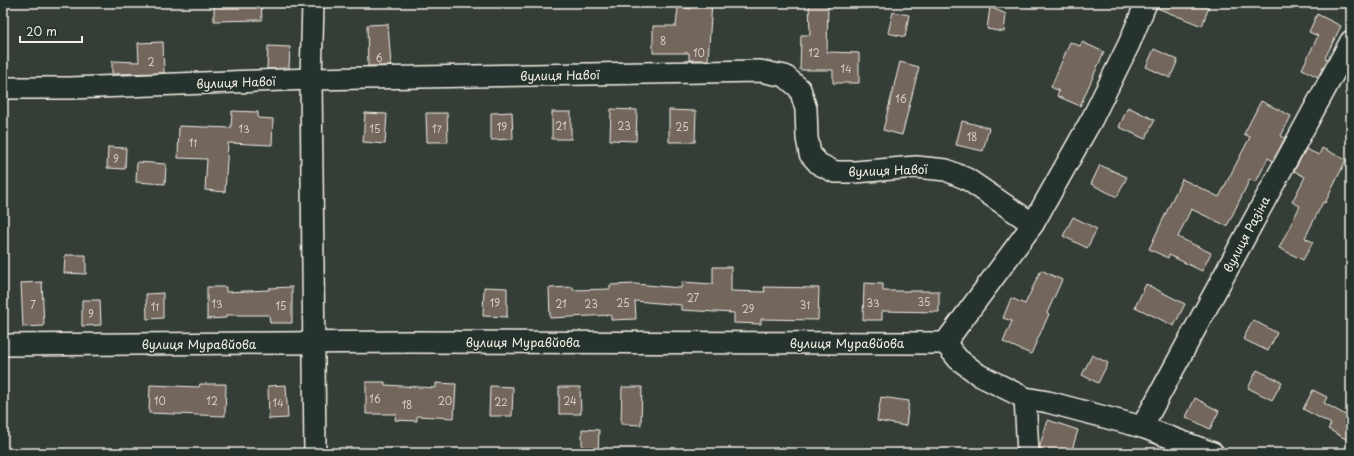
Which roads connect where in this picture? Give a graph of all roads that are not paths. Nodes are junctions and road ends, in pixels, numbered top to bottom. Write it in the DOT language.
graph roads {
  1 [pos="313,3"];
  2 [pos="1146,3"];
  3 [pos="1351,41"];
  4 [pos="311,79"];
  5 [pos="3,88"];
  6 [pos="1033,224"];
  7 [pos="314,343"];
  8 [pos="945,343"];
  9 [pos="3,345"];
  10 [pos="1025,398"];
  11 [pos="1142,427"];
  12 [pos="315,453"];
  13 [pos="1028,453"];
  14 [pos="1213,453"];
  1 -- 4 [label="street"];
  2 -- 6 [label="street"];
  3 -- 11 [label="street, вулиця Разіна"];
  4 -- 5 [label="street, вулиця Навої"];
  4 -- 6 [label="street, вулиця Навої"];
  4 -- 7 [label="street"];
  6 -- 8 [label="street"];
  7 -- 8 [label="street, вулиця Муравйова"];
  7 -- 9 [label="street, вулиця Муравйова"];
  7 -- 12 [label="street"];
  8 -- 10 [label="street"];
  10 -- 11 [label="street"];
  10 -- 13 [label="street"];
  11 -- 14 [label="street"];
}
